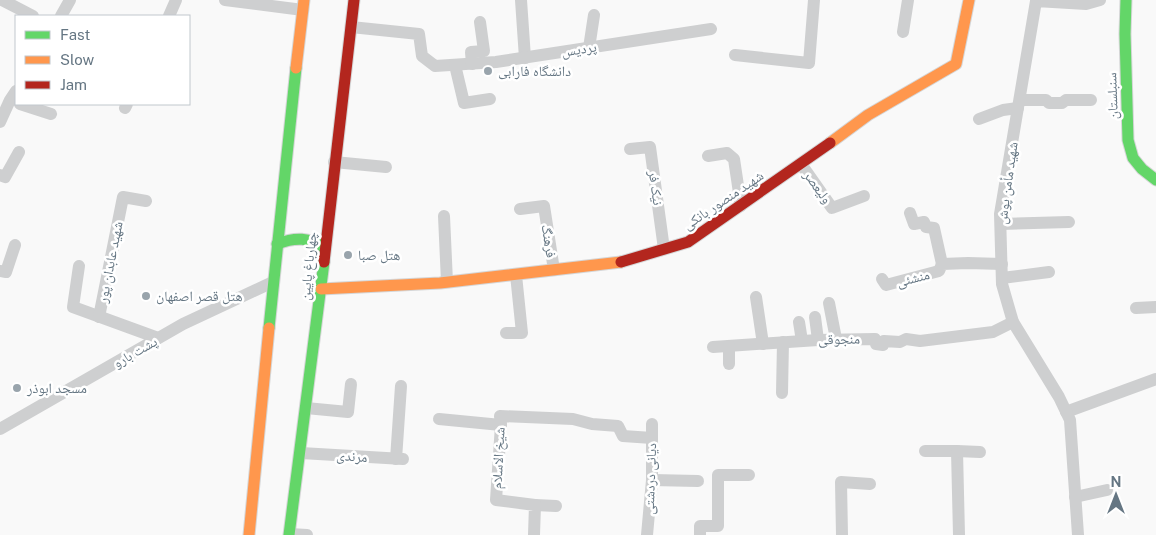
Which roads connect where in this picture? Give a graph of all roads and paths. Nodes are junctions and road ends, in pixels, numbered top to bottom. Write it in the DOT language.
graph roads {
  1 [pos="2,0"];
  2 [pos="70,0"];
  3 [pos="176,0"];
  4 [pos="225,0"];
  5 [pos="354,0"];
  6 [pos="521,0"];
  7 [pos="814,0"];
  8 [pos="908,0"];
  9 [pos="969,0"];
  10 [pos="1100,0"];
  11 [pos="1126,0"];
  12 [pos="303,5"];
  13 [pos="31,15"];
  14 [pos="62,15"];
  15 [pos="169,15"];
  16 [pos="594,15"];
  17 [pos="480,22"];
  18 [pos="351,27"];
  19 [pos="711,30"];
  20 [pos="903,32"];
  21 [pos="589,48"];
  22 [pos="735,55"];
  23 [pos="525,58"];
  24 [pos="472,64"];
  25 [pos="455,65"];
  26 [pos="12,98"];
  27 [pos="490,99"];
  28 [pos="1091,100"];
  29 [pos="1019,104"];
  30 [pos="29,105"];
  31 [pos="51,114"];
  32 [pos="979,119"];
  33 [pos="0,122"];
  34 [pos="630,149"];
  35 [pos="19,152"];
  36 [pos="708,156"];
  37 [pos="334,162"];
  38 [pos="801,164"];
  39 [pos="386,167"];
  40 [pos="0,175"];
  41 [pos="1156,180"];
  42 [pos="864,196"];
  43 [pos="146,201"];
  44 [pos="741,206"];
  45 [pos="520,209"];
  46 [pos="910,213"];
  47 [pos="444,216"];
  48 [pos="1069,222"];
  49 [pos="1001,224"];
  50 [pos="277,244"];
  51 [pos="15,246"];
  52 [pos="326,248"];
  53 [pos="664,249"];
  54 [pos="942,264"];
  55 [pos="1002,264"];
  56 [pos="79,266"];
  57 [pos="554,270"];
  58 [pos="0,271"];
  59 [pos="1048,272"];
  60 [pos="516,275"];
  61 [pos="1002,278"];
  62 [pos="882,279"];
  63 [pos="273,282"];
  64 [pos="447,282"];
  65 [pos="321,289"];
  66 [pos="756,297"];
  67 [pos="829,303"];
  68 [pos="1156,306"];
  69 [pos="1136,308"];
  70 [pos="99,317"];
  71 [pos="814,317"];
  72 [pos="799,322"];
  73 [pos="1013,322"];
  74 [pos="506,333"];
  75 [pos="158,338"];
  76 [pos="836,339"];
  77 [pos="818,340"];
  78 [pos="802,341"];
  79 [pos="783,342"];
  80 [pos="763,344"];
  81 [pos="729,346"];
  82 [pos="714,347"];
  83 [pos="729,364"];
  84 [pos="1156,379"];
  85 [pos="351,384"];
  86 [pos="401,386"];
  87 [pos="782,393"];
  88 [pos="306,408"];
  89 [pos="1066,412"];
  90 [pos="439,420"];
  91 [pos="652,424"];
  92 [pos="501,425"];
  93 [pos="0,429"];
  94 [pos="652,438"];
  95 [pos="925,451"];
  96 [pos="957,451"];
  97 [pos="980,452"];
  98 [pos="301,453"];
  99 [pos="257,463"];
  100 [pos="748,475"];
  101 [pos="652,480"];
  102 [pos="698,481"];
  103 [pos="870,484"];
  104 [pos="1107,490"];
  105 [pos="1075,497"];
  106 [pos="535,505"];
  107 [pos="556,506"];
  108 [pos="289,534"];
  109 [pos="238,535"];
  110 [pos="249,535"];
  111 [pos="307,535"];
  112 [pos="534,535"];
  113 [pos="647,535"];
  114 [pos="700,535"];
  115 [pos="842,535"];
  116 [pos="959,535"];
  117 [pos="1078,535"];
  1 -- 13 [label="street"];
  2 -- 14 [label="street"];
  3 -- 15 [label="street"];
  4 -- 12 [label="street"];
  5 -- 18 [label="main road, چهارباغ پایین"];
  6 -- 23 [label="street"];
  7 -- 22 [label="street"];
  8 -- 20 [label="street"];
  9 -- 38 [label="main road, شهید منصور بانکی"];
  10 -- 29 [label="street, شهید مأمن پوش"];
  11 -- 41 [label="main road, سنبلستان"];
  12 -- 50 [label="main road"];
  16 -- 21 [label="street"];
  17 -- 24 [label="street"];
  18 -- 25 [label="street, پردیس"];
  18 -- 37 [label="main road, چهارباغ پایین"];
  19 -- 21 [label="street, پردیس"];
  21 -- 23 [label="street, پردیس"];
  23 -- 24 [label="street, پردیس"];
  24 -- 25 [label="street, پردیس"];
  25 -- 27 [label="street"];
  26 -- 33 [label="street"];
  28 -- 29 [label="street"];
  29 -- 32 [label="street"];
  29 -- 49 [label="street, شهید مأمن پوش"];
  30 -- 31 [label="street"];
  34 -- 53 [label="street, نیک فر"];
  35 -- 40 [label="street"];
  36 -- 44 [label="street"];
  37 -- 39 [label="street"];
  37 -- 52 [label="main road, چهارباغ پایین"];
  38 -- 42 [label="street, ولیعصر"];
  38 -- 44 [label="main road, شهید منصور بانکی"];
  43 -- 70 [label="street, شهید عابدان پور"];
  44 -- 53 [label="main road, شهید منصور بانکی"];
  45 -- 57 [label="street, فرهنگ"];
  46 -- 54 [label="street"];
  47 -- 64 [label="street"];
  48 -- 49 [label="street"];
  49 -- 55 [label="street, شهید مأمن پوش"];
  50 -- 52 [label="main road"];
  50 -- 63 [label="main road"];
  51 -- 58 [label="street"];
  52 -- 65 [label="main road, چهارباغ پایین"];
  53 -- 57 [label="main road, شهید منصور بانکی"];
  54 -- 55 [label="street, منشئی"];
  54 -- 62 [label="street, منشئی"];
  55 -- 61 [label="street, شهید مأمن پوش"];
  56 -- 70 [label="street"];
  57 -- 60 [label="main road, شهید منصور بانکی"];
  59 -- 61 [label="street"];
  60 -- 64 [label="main road, شهید منصور بانکی"];
  60 -- 74 [label="street"];
  61 -- 73 [label="street, شهید مأمن پوش"];
  63 -- 75 [label="street, پشت بارو"];
  63 -- 99 [label="main road"];
  64 -- 65 [label="main road, شهید منصور بانکی"];
  65 -- 88 [label="main road, چهارباغ پایین"];
  66 -- 80 [label="street"];
  67 -- 76 [label="street"];
  68 -- 69 [label="street"];
  70 -- 75 [label="street, شهید عابدان پور"];
  71 -- 77 [label="street"];
  72 -- 78 [label="street"];
  73 -- 76 [label="street, منجوقی"];
  73 -- 89 [label="street, شهید مأمن پوش"];
  75 -- 93 [label="street, پشت بارو"];
  76 -- 77 [label="street, منجوقی"];
  77 -- 78 [label="street, منجوقی"];
  78 -- 79 [label="street, منجوقی"];
  79 -- 80 [label="street, منجوقی"];
  79 -- 87 [label="street"];
  80 -- 81 [label="street, منجوقی"];
  81 -- 82 [label="street, منجوقی"];
  81 -- 83 [label="street"];
  84 -- 89 [label="street"];
  85 -- 88 [label="street"];
  86 -- 98 [label="street, مرندی"];
  88 -- 98 [label="main road, چهارباغ پایین"];
  89 -- 105 [label="street, شهید مأمن پوش"];
  90 -- 92 [label="street"];
  91 -- 94 [label="street, دیانی دردشتی"];
  92 -- 94 [label="street, شیخ الاسلام"];
  92 -- 106 [label="street, شیخ الاسلام"];
  94 -- 101 [label="street, دیانی دردشتی"];
  95 -- 96 [label="street"];
  96 -- 97 [label="street"];
  96 -- 116 [label="street"];
  98 -- 108 [label="main road, چهارباغ پایین"];
  99 -- 109 [label="main road"];
  99 -- 110 [label="main road"];
  100 -- 114 [label="street"];
  101 -- 102 [label="street"];
  101 -- 113 [label="street, دیانی دردشتی"];
  103 -- 115 [label="street"];
  104 -- 105 [label="street"];
  105 -- 117 [label="street, شهید مأمن پوش"];
  106 -- 107 [label="street"];
  106 -- 112 [label="street"];
  108 -- 111 [label="street"];
}
